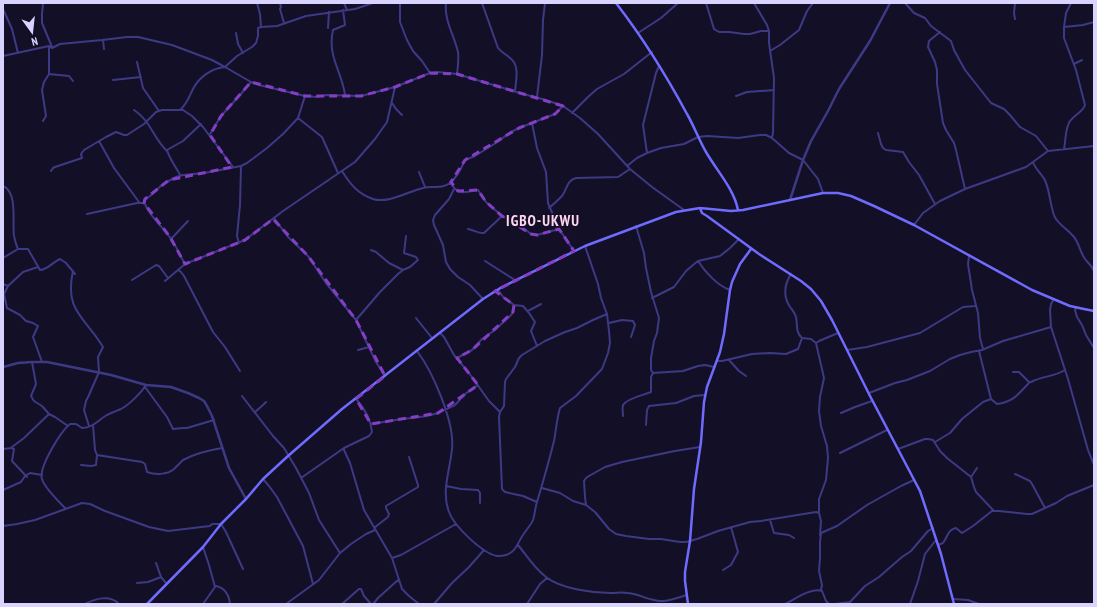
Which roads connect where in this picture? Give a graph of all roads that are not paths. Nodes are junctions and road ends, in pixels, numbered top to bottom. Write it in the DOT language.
graph roads {
  1 [pos="43,3"];
  2 [pos="257,3"];
  3 [pos="280,3"];
  4 [pos="344,3"];
  5 [pos="372,3"];
  6 [pos="400,3"];
  7 [pos="446,3"];
  8 [pos="482,3"];
  9 [pos="545,3"];
  10 [pos="616,3"];
  11 [pos="678,3"];
  12 [pos="706,3"];
  13 [pos="754,3"];
  14 [pos="813,3"];
  15 [pos="890,3"];
  16 [pos="905,3"];
  17 [pos="1015,3"];
  18 [pos="1072,3"];
  19 [pos="3,9"];
  20 [pos="343,10"];
  21 [pos="347,10"];
  22 [pos="329,12"];
  23 [pos="1015,19"];
  24 [pos="1094,22"];
  25 [pos="284,23"];
  26 [pos="256,25"];
  27 [pos="259,27"];
  28 [pos="1064,27"];
  29 [pos="328,28"];
  30 [pos="769,31"];
  31 [pos="940,32"];
  32 [pos="638,33"];
  33 [pos="236,34"];
  34 [pos="102,40"];
  35 [pos="49,46"];
  36 [pos="52,48"];
  37 [pos="104,49"];
  38 [pos="770,50"];
  39 [pos="652,52"];
  40 [pos="18,53"];
  41 [pos="243,53"];
  42 [pos="3,56"];
  43 [pos="1082,60"];
  44 [pos="137,62"];
  45 [pos="1074,64"];
  46 [pos="659,66"];
  47 [pos="226,67"];
  48 [pos="430,73"];
  49 [pos="49,74"];
  50 [pos="457,74"];
  51 [pos="141,77"];
  52 [pos="113,80"];
  53 [pos="73,81"];
  54 [pos="251,82"];
  55 [pos="395,87"];
  56 [pos="774,90"];
  57 [pos="515,91"];
  58 [pos="345,95"];
  59 [pos="305,96"];
  60 [pos="736,96"];
  61 [pos="537,98"];
  62 [pos="392,103"];
  63 [pos="563,106"];
  64 [pos="134,110"];
  65 [pos="180,110"];
  66 [pos="159,111"];
  67 [pos="572,113"];
  68 [pos="402,115"];
  69 [pos="298,118"];
  70 [pos="43,121"];
  71 [pos="147,121"];
  72 [pos="532,123"];
  73 [pos="201,124"];
  74 [pos="878,133"];
  75 [pos="210,135"];
  76 [pos="698,137"];
  77 [pos="772,138"];
  78 [pos="99,141"];
  79 [pos="1094,146"];
  80 [pos="1064,149"];
  81 [pos="167,151"];
  82 [pos="1048,151"];
  83 [pos="647,153"];
  84 [pos="803,160"];
  85 [pos="1033,162"];
  86 [pos="240,166"];
  87 [pos="627,166"];
  88 [pos="233,168"];
  89 [pos="630,169"];
  90 [pos="51,171"];
  91 [pos="342,171"];
  92 [pos="418,172"];
  93 [pos="338,173"];
  94 [pos="180,176"];
  95 [pos="450,182"];
  96 [pos="3,186"];
  97 [pos="425,187"];
  98 [pos="454,189"];
  99 [pos="965,189"];
  100 [pos="823,193"];
  101 [pos="790,200"];
  102 [pos="139,202"];
  103 [pos="144,203"];
  104 [pos="935,204"];
  105 [pos="549,208"];
  106 [pos="700,208"];
  107 [pos="705,208"];
  108 [pos="684,210"];
  109 [pos="738,210"];
  110 [pos="87,214"];
  111 [pos="502,216"];
  112 [pos="705,216"];
  113 [pos="274,218"];
  114 [pos="188,222"];
  115 [pos="914,225"];
  116 [pos="636,226"];
  117 [pos="468,229"];
  118 [pos="559,229"];
  119 [pos="406,236"];
  120 [pos="171,239"];
  121 [pos="739,239"];
  122 [pos="239,243"];
  123 [pos="585,246"];
  124 [pos="751,248"];
  125 [pos="18,249"];
  126 [pos="371,250"];
  127 [pos="574,251"];
  128 [pos="969,256"];
  129 [pos="3,258"];
  130 [pos="485,261"];
  131 [pos="698,261"];
  132 [pos="185,264"];
  133 [pos="38,267"];
  134 [pos="178,270"];
  135 [pos="403,270"];
  136 [pos="73,271"];
  137 [pos="1094,271"];
  138 [pos="75,274"];
  139 [pos="791,274"];
  140 [pos="168,278"];
  141 [pos="132,280"];
  142 [pos="516,280"];
  143 [pos="165,281"];
  144 [pos="3,284"];
  145 [pos="8,286"];
  146 [pos="498,290"];
  147 [pos="730,290"];
  148 [pos="652,298"];
  149 [pos="483,299"];
  150 [pos="1054,299"];
  151 [pos="541,304"];
  152 [pos="514,305"];
  153 [pos="975,306"];
  154 [pos="1076,308"];
  155 [pos="528,311"];
  156 [pos="1094,311"];
  157 [pos="607,314"];
  158 [pos="416,318"];
  159 [pos="356,320"];
  160 [pos="608,323"];
  161 [pos="1051,327"];
  162 [pos="838,332"];
  163 [pos="440,333"];
  164 [pos="631,337"];
  165 [pos="432,338"];
  166 [pos="802,338"];
  167 [pos="816,343"];
  168 [pos="537,346"];
  169 [pos="369,347"];
  170 [pos="1094,348"];
  171 [pos="358,350"];
  172 [pos="847,350"];
  173 [pos="981,350"];
  174 [pos="416,351"];
  175 [pos="457,358"];
  176 [pos="728,360"];
  177 [pos="717,361"];
  178 [pos="32,362"];
  179 [pos="42,362"];
  180 [pos="3,367"];
  181 [pos="715,367"];
  182 [pos="1065,370"];
  183 [pos="240,371"];
  184 [pos="98,372"];
  185 [pos="1013,372"];
  186 [pos="653,373"];
  187 [pos="385,376"];
  188 [pos="746,376"];
  189 [pos="1030,382"];
  190 [pos="478,385"];
  191 [pos="146,386"];
  192 [pos="705,394"];
  193 [pos="868,394"];
  194 [pos="242,396"];
  195 [pos="356,399"];
  196 [pos="991,399"];
  197 [pos="872,401"];
  198 [pos="266,402"];
  199 [pos="445,410"];
  200 [pos="254,412"];
  201 [pos="500,412"];
  202 [pos="49,414"];
  203 [pos="841,414"];
  204 [pos="623,416"];
  205 [pos="214,420"];
  206 [pos="371,424"];
  207 [pos="93,425"];
  208 [pos="68,426"];
  209 [pos="646,426"];
  210 [pos="89,427"];
  211 [pos="887,430"];
  212 [pos="935,442"];
  213 [pos="700,447"];
  214 [pos="12,448"];
  215 [pos="223,448"];
  216 [pos="344,448"];
  217 [pos="3,449"];
  218 [pos="898,449"];
  219 [pos="840,453"];
  220 [pos="98,455"];
  221 [pos="288,456"];
  222 [pos="409,456"];
  223 [pos="80,465"];
  224 [pos="1094,465"];
  225 [pos="977,468"];
  226 [pos="1014,474"];
  227 [pos="42,475"];
  228 [pos="26,476"];
  229 [pos="971,477"];
  230 [pos="301,478"];
  231 [pos="263,479"];
  232 [pos="914,480"];
  233 [pos="1094,485"];
  234 [pos="446,486"];
  235 [pos="542,488"];
  236 [pos="3,490"];
  237 [pos="246,499"];
  238 [pos="536,502"];
  239 [pos="480,503"];
  240 [pos="586,505"];
  241 [pos="1045,508"];
  242 [pos="66,509"];
  243 [pos="994,511"];
  244 [pos="819,513"];
  245 [pos="770,520"];
  246 [pos="221,524"];
  247 [pos="456,524"];
  248 [pos="3,526"];
  249 [pos="731,527"];
  250 [pos="933,528"];
  251 [pos="375,529"];
  252 [pos="821,529"];
  253 [pos="828,530"];
  254 [pos="820,535"];
  255 [pos="794,538"];
  256 [pos="936,539"];
  257 [pos="690,540"];
  258 [pos="518,545"];
  259 [pos="938,545"];
  260 [pos="203,547"];
  261 [pos="484,550"];
  262 [pos="340,553"];
  263 [pos="392,558"];
  264 [pos="156,563"];
  265 [pos="242,569"];
  266 [pos="723,570"];
  267 [pos="161,577"];
  268 [pos="546,578"];
  269 [pos="399,580"];
  270 [pos="137,583"];
  271 [pos="166,583"];
  272 [pos="313,584"];
  273 [pos="215,587"];
  274 [pos="821,590"];
  275 [pos="687,595"];
  276 [pos="952,599"];
  277 [pos="85,604"];
  278 [pos="119,604"];
  279 [pos="147,604"];
  280 [pos="203,604"];
  281 [pos="230,604"];
  282 [pos="286,604"];
  283 [pos="342,604"];
  284 [pos="372,604"];
  285 [pos="419,604"];
  286 [pos="434,604"];
  287 [pos="527,604"];
  288 [pos="688,604"];
  289 [pos="785,604"];
  290 [pos="828,604"];
  291 [pos="835,604"];
  292 [pos="910,604"];
  293 [pos="954,604"];
  294 [pos="978,604"];
  295 [pos="1012,604"];
  296 [pos="1020,604"];
  1 -- 36 [label="street"];
  2 -- 27 [label="street"];
  3 -- 25 [label="street"];
  4 -- 21 [label="street"];
  5 -- 21 [label="street"];
  6 -- 48 [label="street"];
  7 -- 50 [label="street"];
  8 -- 57 [label="street"];
  9 -- 61 [label="street"];
  10 -- 32 [label="main road"];
  11 -- 32 [label="street"];
  12 -- 30 [label="street"];
  13 -- 30 [label="street"];
  14 -- 38 [label="street"];
  15 -- 84 [label="street"];
  16 -- 31 [label="street"];
  17 -- 23 [label="street"];
  18 -- 28 [label="street"];
  19 -- 40 [label="street"];
  20 -- 21 [label="street"];
  20 -- 22 [label="street"];
  20 -- 58 [label="street"];
  22 -- 25 [label="street"];
  22 -- 29 [label="street"];
  24 -- 28 [label="street"];
  25 -- 27 [label="street"];
  26 -- 27 [label="street"];
  27 -- 41 [label="street"];
  28 -- 45 [label="street"];
  30 -- 38 [label="street"];
  31 -- 82 [label="street"];
  31 -- 99 [label="street"];
  32 -- 39 [label="main road"];
  33 -- 41 [label="street"];
  34 -- 36 [label="street"];
  34 -- 37 [label="street"];
  34 -- 47 [label="street"];
  35 -- 36 [label="street"];
  35 -- 40 [label="street"];
  35 -- 49 [label="street"];
  38 -- 56 [label="street"];
  39 -- 46 [label="main road"];
  39 -- 67 [label="street"];
  40 -- 42 [label="street"];
  41 -- 47 [label="street"];
  43 -- 45 [label="street"];
  44 -- 51 [label="street"];
  45 -- 80 [label="street"];
  46 -- 76 [label="main road"];
  46 -- 83 [label="street"];
  47 -- 54 [label="street"];
  47 -- 65 [label="street"];
  48 -- 50 [label="street"];
  48 -- 55 [label="street"];
  49 -- 53 [label="street"];
  49 -- 70 [label="street"];
  50 -- 57 [label="street"];
  51 -- 52 [label="street"];
  51 -- 66 [label="street"];
  54 -- 59 [label="street"];
  54 -- 75 [label="street"];
  55 -- 58 [label="street"];
  55 -- 62 [label="street"];
  56 -- 60 [label="street"];
  56 -- 77 [label="street"];
  57 -- 61 [label="street"];
  58 -- 59 [label="street"];
  59 -- 69 [label="street"];
  61 -- 63 [label="street"];
  62 -- 68 [label="street"];
  62 -- 91 [label="street"];
  63 -- 67 [label="street"];
  63 -- 72 [label="street"];
  64 -- 71 [label="street"];
  65 -- 66 [label="street"];
  65 -- 73 [label="street"];
  66 -- 71 [label="street"];
  67 -- 87 [label="street"];
  69 -- 86 [label="street"];
  69 -- 93 [label="street"];
  71 -- 78 [label="street"];
  71 -- 81 [label="street"];
  72 -- 95 [label="street"];
  72 -- 105 [label="street"];
  73 -- 75 [label="street"];
  73 -- 81 [label="street"];
  74 -- 104 [label="street"];
  75 -- 88 [label="street"];
  76 -- 77 [label="street"];
  76 -- 83 [label="street"];
  76 -- 109 [label="main road"];
  77 -- 84 [label="street"];
  78 -- 90 [label="street"];
  78 -- 102 [label="street"];
  79 -- 80 [label="street"];
  80 -- 82 [label="street"];
  81 -- 94 [label="street"];
  82 -- 85 [label="street"];
  83 -- 87 [label="street"];
  84 -- 100 [label="street"];
  84 -- 101 [label="street"];
  85 -- 99 [label="street"];
  85 -- 137 [label="street"];
  86 -- 88 [label="street"];
  86 -- 122 [label="street"];
  87 -- 89 [label="street"];
  88 -- 94 [label="street"];
  89 -- 105 [label="street"];
  89 -- 108 [label="street"];
  91 -- 93 [label="street"];
  91 -- 97 [label="street"];
  92 -- 97 [label="street"];
  93 -- 113 [label="street"];
  94 -- 103 [label="street"];
  95 -- 97 [label="street"];
  95 -- 98 [label="street"];
  96 -- 125 [label="street"];
  98 -- 111 [label="street"];
  98 -- 149 [label="street"];
  99 -- 104 [label="street"];
  100 -- 101 [label="main road"];
  100 -- 115 [label="main road"];
  101 -- 109 [label="main road"];
  102 -- 103 [label="street"];
  102 -- 110 [label="street"];
  103 -- 120 [label="street"];
  104 -- 115 [label="street"];
  105 -- 118 [label="street"];
  106 -- 107 [label="main road"];
  106 -- 108 [label="main road"];
  106 -- 112 [label="main road"];
  107 -- 109 [label="main road"];
  107 -- 112 [label="main road"];
  108 -- 116 [label="main road"];
  111 -- 117 [label="street"];
  111 -- 118 [label="street"];
  112 -- 121 [label="main road"];
  113 -- 122 [label="street"];
  113 -- 159 [label="street"];
  114 -- 120 [label="street"];
  115 -- 128 [label="main road"];
  116 -- 123 [label="main road"];
  116 -- 148 [label="street"];
  118 -- 127 [label="street"];
  119 -- 135 [label="street"];
  120 -- 132 [label="street"];
  121 -- 124 [label="main road"];
  121 -- 131 [label="street"];
  122 -- 132 [label="street"];
  123 -- 127 [label="main road"];
  123 -- 157 [label="street"];
  124 -- 139 [label="main road"];
  124 -- 147 [label="main road"];
  125 -- 129 [label="street"];
  125 -- 133 [label="street"];
  126 -- 135 [label="street"];
  127 -- 142 [label="main road"];
  128 -- 150 [label="main road"];
  128 -- 153 [label="street"];
  130 -- 142 [label="street"];
  131 -- 147 [label="street"];
  131 -- 148 [label="street"];
  132 -- 134 [label="street"];
  133 -- 136 [label="street"];
  133 -- 145 [label="street"];
  134 -- 140 [label="street"];
  134 -- 183 [label="street"];
  135 -- 159 [label="street"];
  136 -- 138 [label="street"];
  136 -- 184 [label="street"];
  139 -- 162 [label="main road"];
  139 -- 166 [label="street"];
  140 -- 141 [label="street"];
  140 -- 143 [label="street"];
  142 -- 146 [label="main road"];
  144 -- 145 [label="street"];
  145 -- 179 [label="street"];
  146 -- 149 [label="main road"];
  146 -- 152 [label="street"];
  147 -- 177 [label="main road"];
  148 -- 186 [label="street"];
  149 -- 163 [label="main road"];
  150 -- 154 [label="main road"];
  150 -- 161 [label="street"];
  151 -- 155 [label="street"];
  152 -- 155 [label="street"];
  152 -- 175 [label="street"];
  153 -- 172 [label="street"];
  153 -- 173 [label="street"];
  154 -- 156 [label="main road"];
  154 -- 170 [label="street"];
  155 -- 168 [label="street"];
  157 -- 160 [label="street"];
  157 -- 168 [label="street"];
  158 -- 165 [label="street"];
  159 -- 169 [label="street"];
  160 -- 164 [label="street"];
  160 -- 235 [label="street"];
  161 -- 173 [label="street"];
  161 -- 182 [label="street"];
  162 -- 167 [label="street"];
  162 -- 172 [label="main road"];
  163 -- 165 [label="main road"];
  163 -- 175 [label="street"];
  165 -- 174 [label="main road"];
  166 -- 167 [label="street"];
  166 -- 176 [label="street"];
  167 -- 244 [label="street"];
  168 -- 201 [label="street"];
  169 -- 171 [label="street"];
  169 -- 187 [label="street"];
  172 -- 193 [label="main road"];
  173 -- 193 [label="street"];
  173 -- 196 [label="street"];
  174 -- 187 [label="main road"];
  174 -- 199 [label="street"];
  175 -- 190 [label="street"];
  176 -- 177 [label="street"];
  176 -- 188 [label="street"];
  177 -- 181 [label="main road"];
  178 -- 179 [label="street"];
  178 -- 180 [label="street"];
  178 -- 202 [label="street"];
  179 -- 184 [label="street"];
  181 -- 186 [label="street"];
  181 -- 192 [label="main road"];
  182 -- 189 [label="street"];
  182 -- 224 [label="street"];
  184 -- 191 [label="street"];
  184 -- 210 [label="street"];
  185 -- 189 [label="street"];
  186 -- 204 [label="street"];
  187 -- 195 [label="main road"];
  189 -- 196 [label="street"];
  190 -- 199 [label="street"];
  190 -- 201 [label="street"];
  191 -- 205 [label="street"];
  191 -- 205 [label="street"];
  191 -- 207 [label="street"];
  192 -- 209 [label="street"];
  192 -- 213 [label="main road"];
  193 -- 197 [label="main road"];
  194 -- 200 [label="street"];
  195 -- 206 [label="street"];
  195 -- 221 [label="main road"];
  196 -- 212 [label="street"];
  197 -- 203 [label="street"];
  197 -- 211 [label="main road"];
  198 -- 200 [label="street"];
  199 -- 206 [label="street"];
  199 -- 234 [label="street"];
  200 -- 221 [label="street"];
  201 -- 238 [label="street"];
  202 -- 208 [label="street"];
  202 -- 214 [label="street"];
  205 -- 215 [label="street"];
  206 -- 216 [label="street"];
  207 -- 210 [label="street"];
  207 -- 220 [label="street"];
  208 -- 210 [label="street"];
  208 -- 227 [label="street"];
  211 -- 218 [label="main road"];
  211 -- 219 [label="street"];
  212 -- 218 [label="street"];
  212 -- 229 [label="street"];
  213 -- 240 [label="street"];
  213 -- 257 [label="main road"];
  214 -- 217 [label="street"];
  214 -- 228 [label="street"];
  215 -- 220 [label="street"];
  215 -- 237 [label="street"];
  216 -- 230 [label="street"];
  216 -- 251 [label="street"];
  218 -- 232 [label="main road"];
  220 -- 223 [label="street"];
  221 -- 230 [label="street"];
  221 -- 231 [label="main road"];
  222 -- 251 [label="street"];
  225 -- 229 [label="street"];
  226 -- 241 [label="street"];
  227 -- 228 [label="street"];
  227 -- 242 [label="street"];
  228 -- 236 [label="street"];
  229 -- 243 [label="street"];
  230 -- 262 [label="street"];
  231 -- 237 [label="main road"];
  231 -- 272 [label="street"];
  232 -- 250 [label="main road"];
  232 -- 253 [label="street"];
  233 -- 241 [label="street"];
  234 -- 239 [label="street"];
  234 -- 247 [label="street"];
  235 -- 238 [label="street"];
  235 -- 240 [label="street"];
  237 -- 246 [label="main road"];
  238 -- 258 [label="street"];
  240 -- 257 [label="street"];
  241 -- 243 [label="street"];
  242 -- 246 [label="street"];
  242 -- 248 [label="street"];
  243 -- 259 [label="street"];
  244 -- 245 [label="street"];
  244 -- 252 [label="street"];
  245 -- 249 [label="street"];
  245 -- 255 [label="street"];
  246 -- 260 [label="main road"];
  246 -- 265 [label="street"];
  247 -- 261 [label="street"];
  247 -- 263 [label="street"];
  249 -- 257 [label="street"];
  249 -- 266 [label="street"];
  250 -- 256 [label="main road"];
  250 -- 291 [label="street"];
  251 -- 262 [label="street"];
  251 -- 263 [label="street"];
  252 -- 253 [label="street"];
  252 -- 254 [label="street"];
  253 -- 254 [label="street"];
  254 -- 274 [label="street"];
  256 -- 259 [label="main road"];
  256 -- 292 [label="street"];
  257 -- 275 [label="main road"];
  258 -- 261 [label="street"];
  258 -- 268 [label="street"];
  259 -- 276 [label="main road"];
  260 -- 271 [label="main road"];
  260 -- 273 [label="street"];
  261 -- 286 [label="street"];
  262 -- 272 [label="street"];
  263 -- 269 [label="street"];
  264 -- 267 [label="street"];
  267 -- 270 [label="street"];
  267 -- 271 [label="street"];
  268 -- 275 [label="street"];
  268 -- 287 [label="street"];
  269 -- 284 [label="street"];
  269 -- 285 [label="street"];
  271 -- 279 [label="main road"];
  272 -- 282 [label="street"];
  273 -- 280 [label="street"];
  273 -- 281 [label="street"];
  274 -- 289 [label="street"];
  274 -- 290 [label="street"];
  275 -- 288 [label="main road"];
  276 -- 293 [label="main road"];
  276 -- 294 [label="street"];
  277 -- 278 [label="street"];
  283 -- 284 [label="street"];
  295 -- 296 [label="street"];
}
